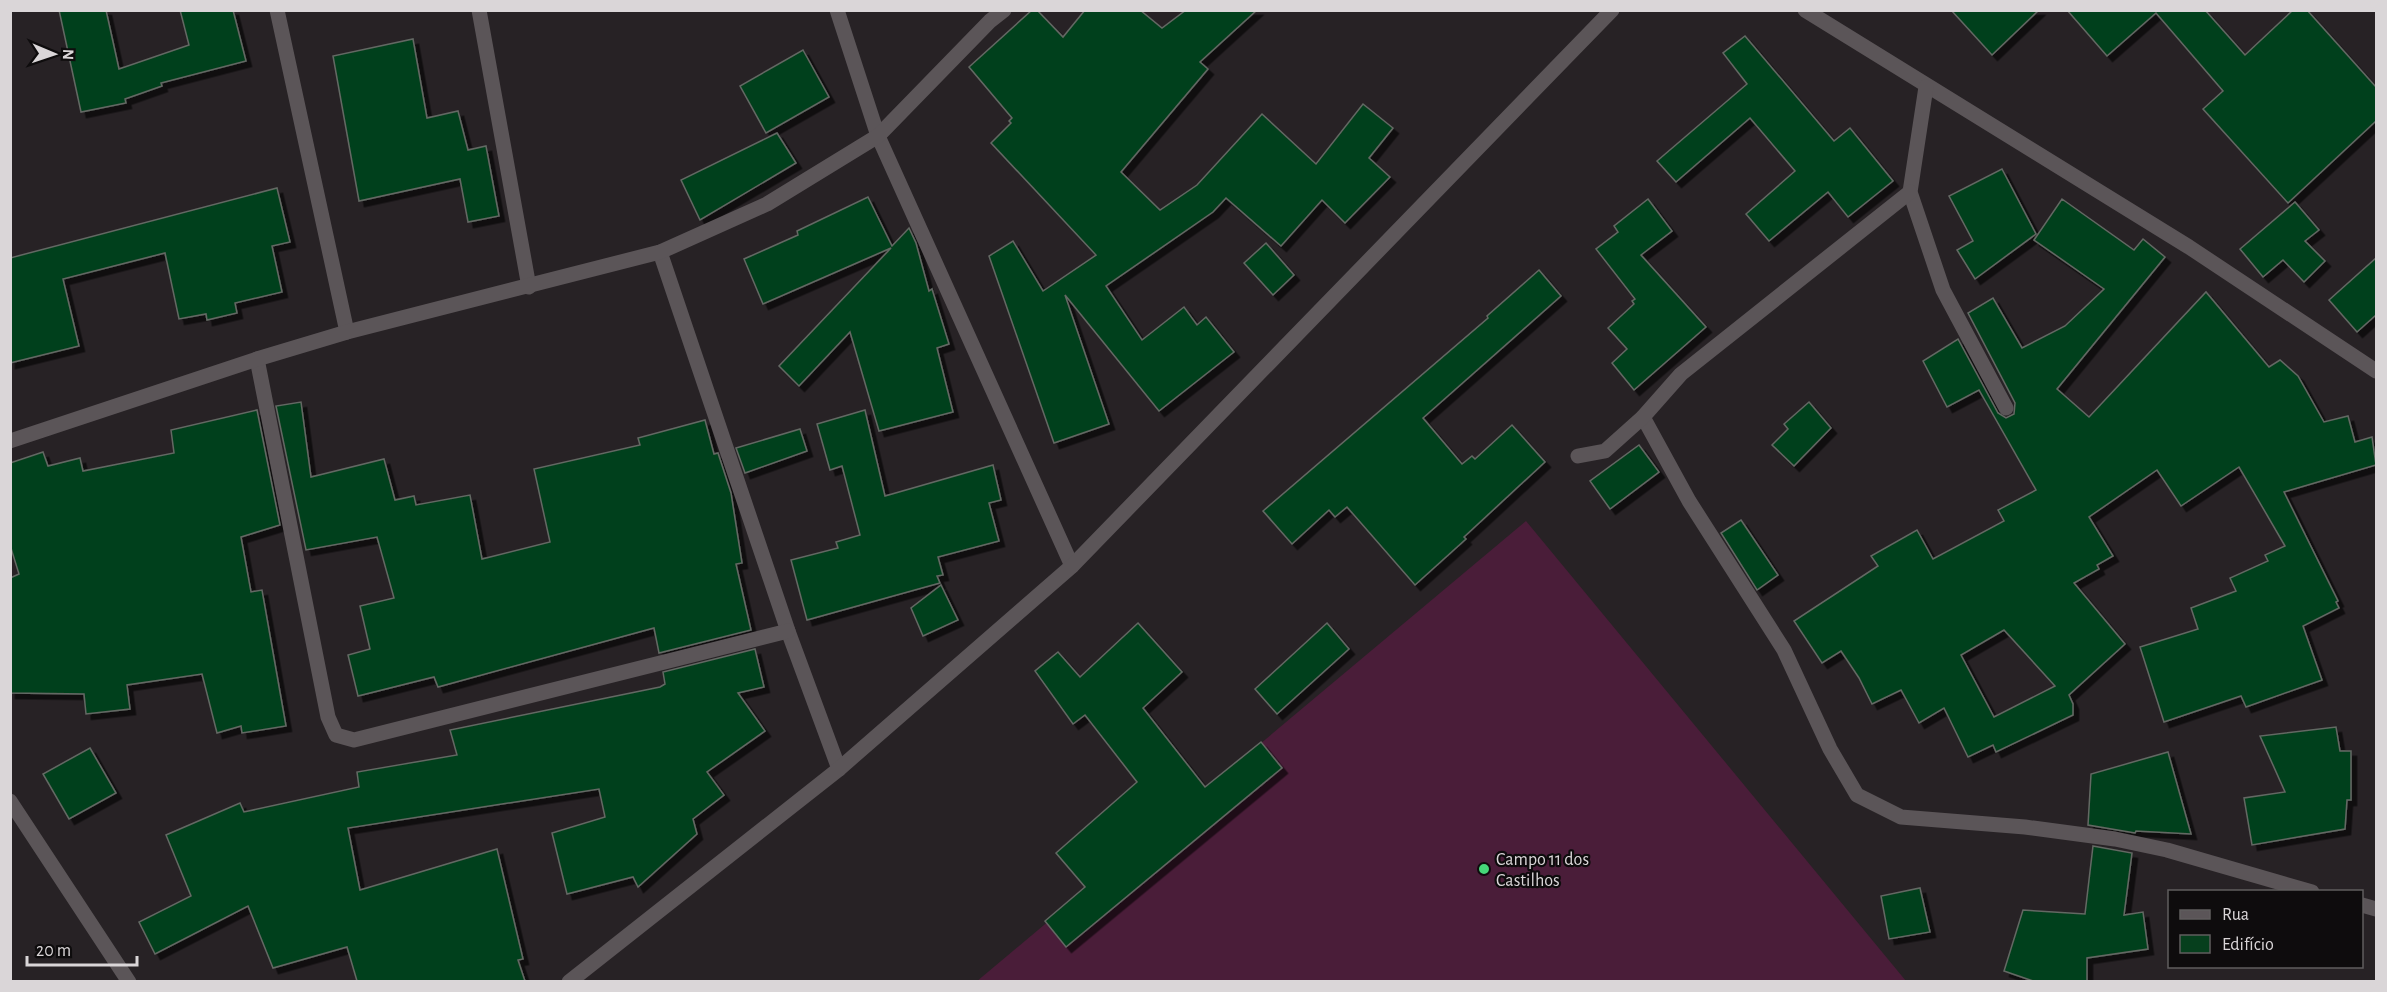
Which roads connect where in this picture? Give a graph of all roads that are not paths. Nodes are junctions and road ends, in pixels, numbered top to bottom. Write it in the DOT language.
graph roads {
  1 [pos="277,10"];
  2 [pos="479,10"];
  3 [pos="837,10"];
  4 [pos="1004,10"];
  5 [pos="1612,10"];
  6 [pos="1804,10"];
  7 [pos="989,16"];
  8 [pos="1926,87"];
  9 [pos="878,136"];
  10 [pos="1910,192"];
  11 [pos="660,252"];
  12 [pos="529,287"];
  13 [pos="347,332"];
  14 [pos="257,359"];
  15 [pos="2376,371"];
  16 [pos="2006,408"];
  17 [pos="1643,417"];
  18 [pos="10,441"];
  19 [pos="1578,456"];
  20 [pos="1072,566"];
  21 [pos="788,632"];
  22 [pos="839,769"];
  23 [pos="10,801"];
  24 [pos="2308,890"];
  25 [pos="129,981"];
  26 [pos="568,981"];
  1 -- 13 [label="street"];
  2 -- 12 [label="street"];
  3 -- 9 [label="street"];
  4 -- 7 [label="street"];
  5 -- 20 [label="street"];
  6 -- 8 [label="street"];
  7 -- 9 [label="street"];
  8 -- 10 [label="street"];
  8 -- 15 [label="street"];
  9 -- 11 [label="street"];
  9 -- 20 [label="street"];
  10 -- 16 [label="street"];
  10 -- 17 [label="street"];
  11 -- 12 [label="street"];
  11 -- 21 [label="street"];
  12 -- 13 [label="street"];
  13 -- 14 [label="street"];
  14 -- 18 [label="street"];
  14 -- 21 [label="street"];
  17 -- 19 [label="street"];
  17 -- 24 [label="street"];
  20 -- 22 [label="street"];
  21 -- 22 [label="street"];
  22 -- 26 [label="street"];
  23 -- 25 [label="street"];
}
